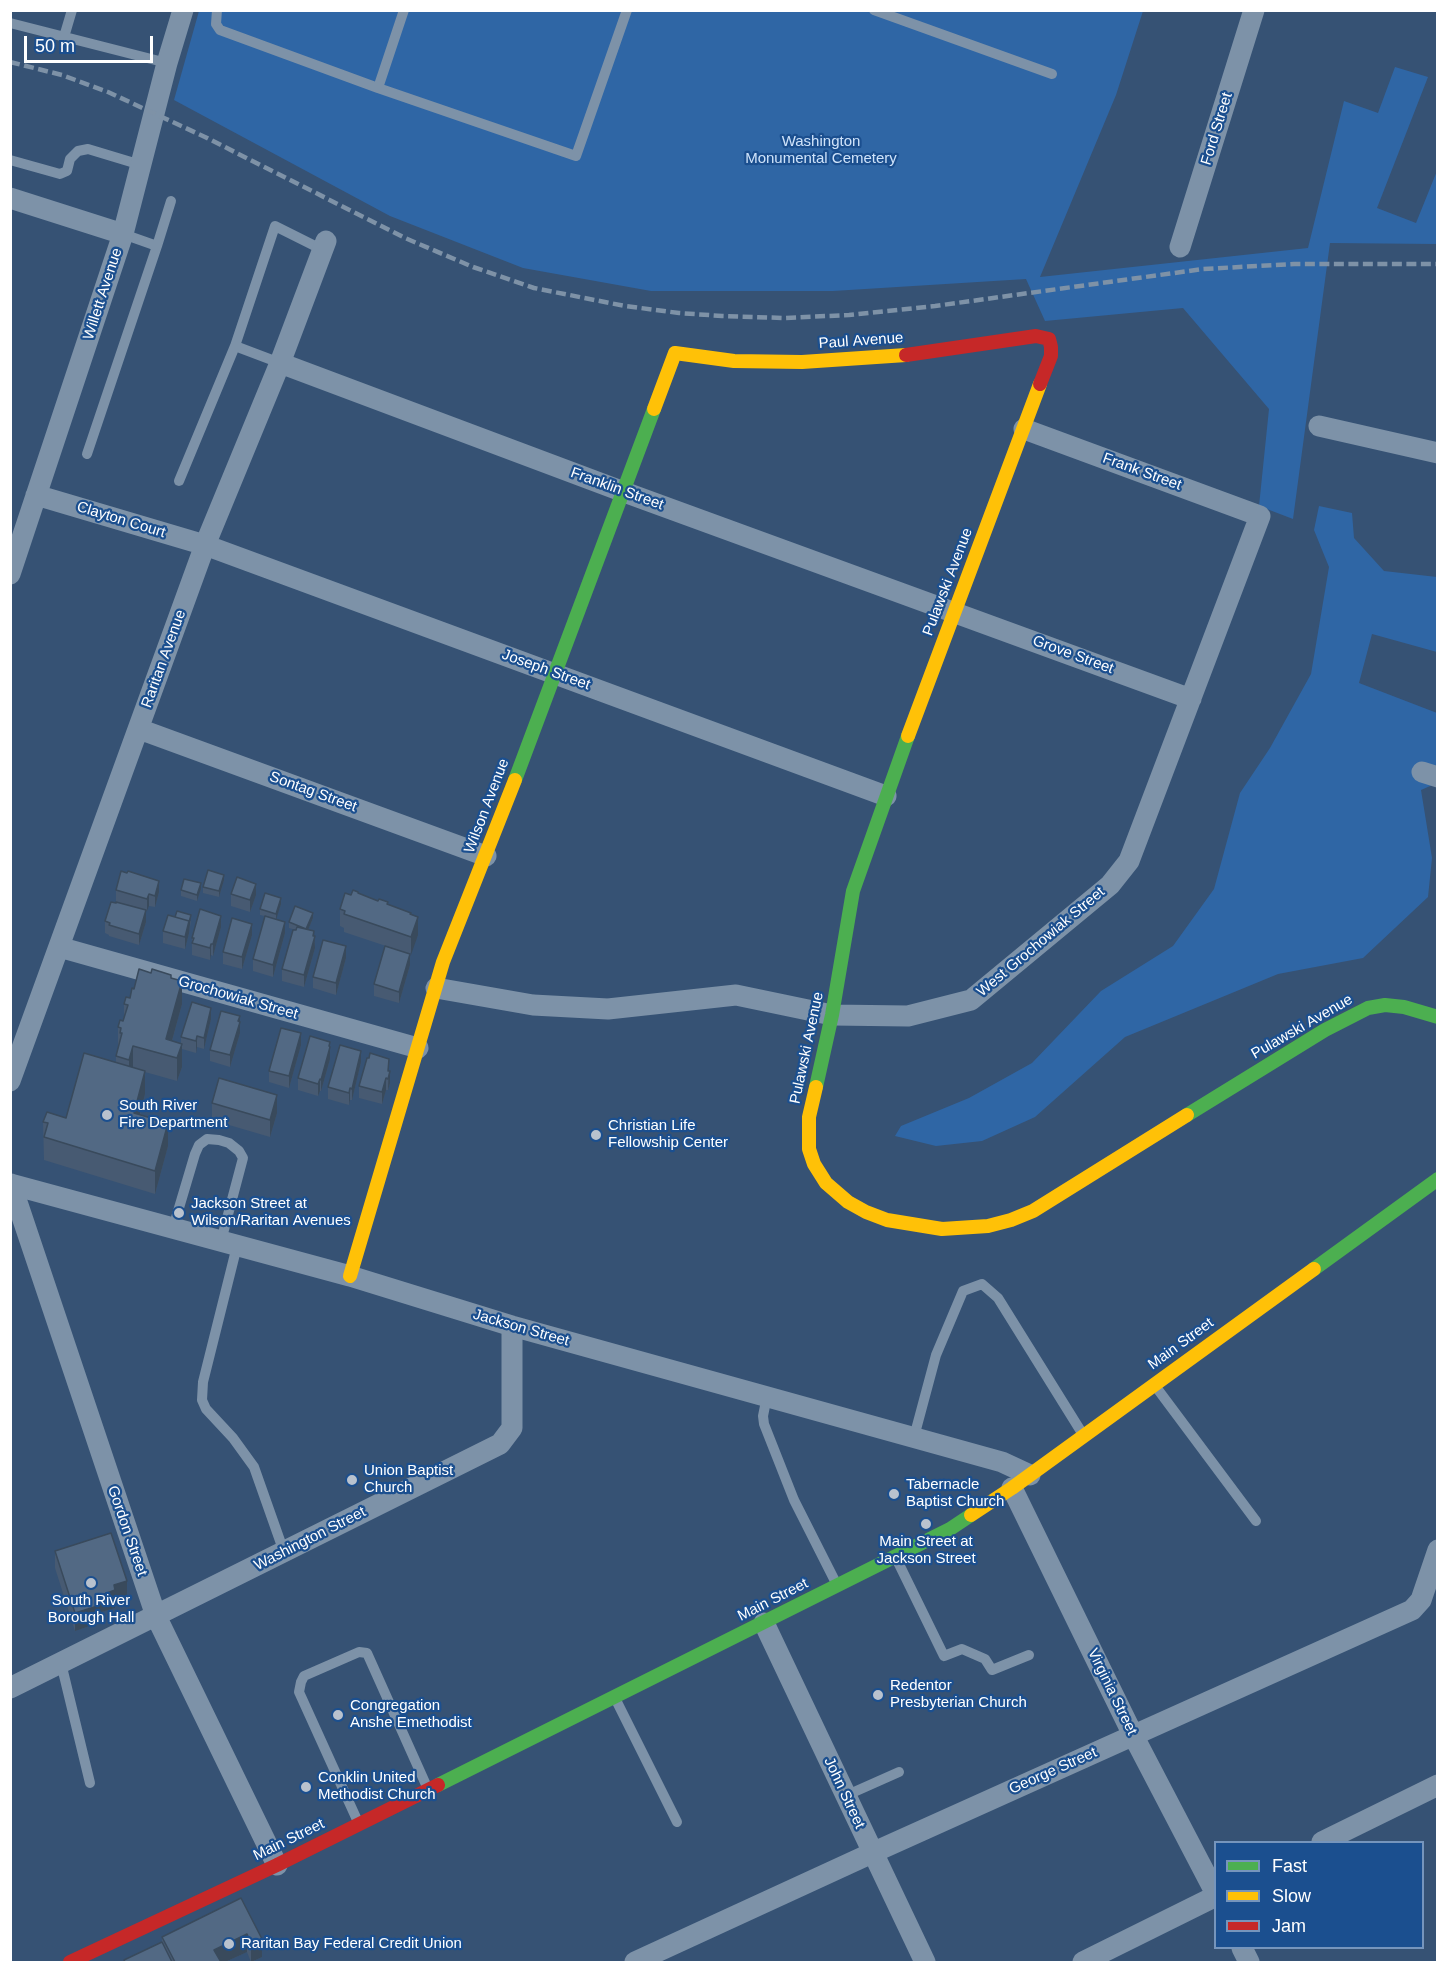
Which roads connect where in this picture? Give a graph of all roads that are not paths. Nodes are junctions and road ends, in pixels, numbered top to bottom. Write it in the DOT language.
graph roads {
  1 [pos="72,10"];
  2 [pos="183,10"];
  3 [pos="217,10"];
  4 [pos="404,10"];
  5 [pos="627,10"];
  6 [pos="874,10"];
  7 [pos="1254,10"];
  8 [pos="10,23"];
  9 [pos="64,37"];
  10 [pos="167,63"];
  11 [pos="1052,74"];
  12 [pos="378,88"];
  13 [pos="10,160"];
  14 [pos="141,165"];
  15 [pos="10,198"];
  16 [pos="171,201"];
  17 [pos="123,234"];
  18 [pos="157,246"];
  19 [pos="325,246"];
  20 [pos="1180,247"];
  21 [pos="1049,339"];
  22 [pos="235,346"];
  23 [pos="675,353"];
  24 [pos="280,363"];
  25 [pos="1319,426"];
  26 [pos="1024,429"];
  27 [pos="1437,453"];
  28 [pos="87,454"];
  29 [pos="179,481"];
  30 [pos="624,492"];
  31 [pos="36,495"];
  32 [pos="1260,516"];
  33 [pos="205,546"];
  34 [pos="12,565"];
  35 [pos="955,611"];
  36 [pos="556,674"];
  37 [pos="1191,699"];
  38 [pos="139,729"];
  39 [pos="886,796"];
  40 [pos="486,856"];
  41 [pos="59,947"];
  42 [pos="435,988"];
  43 [pos="832,1015"];
  44 [pos="1437,1017"];
  45 [pos="418,1048"];
  46 [pos="11,1079"];
  47 [pos="1436,1183"];
  48 [pos="11,1184"];
  49 [pos="173,1228"];
  50 [pos="229,1243"];
  51 [pos="350,1276"];
  52 [pos="512,1326"];
  53 [pos="1154,1385"];
  54 [pos="767,1396"];
  55 [pos="1083,1436"];
  56 [pos="914,1437"];
  57 [pos="1030,1475"];
  58 [pos="1012,1488"];
  59 [pos="1256,1521"];
  60 [pos="1437,1550"];
  61 [pos="284,1552"];
  62 [pos="895,1557"];
  63 [pos="837,1586"];
  64 [pos="156,1616"];
  65 [pos="764,1623"];
  66 [pos="1029,1655"];
  67 [pos="61,1663"];
  68 [pos="10,1688"];
  69 [pos="615,1697"];
  70 [pos="1133,1735"];
  71 [pos="899,1772"];
  72 [pos="90,1783"];
  73 [pos="1437,1785"];
  74 [pos="428,1790"];
  75 [pos="845,1796"];
  76 [pos="677,1822"];
  77 [pos="359,1824"];
  78 [pos="1324,1841"];
  79 [pos="872,1853"];
  80 [pos="277,1865"];
  81 [pos="1214,1893"];
  82 [pos="1214,1896"];
  83 [pos="100,1957"];
  84 [pos="70,1962"];
  85 [pos="635,1962"];
  86 [pos="925,1962"];
  87 [pos="1083,1962"];
  1 -- 9 [label="lane"];
  2 -- 10 [label="street, Willett Avenue"];
  3 -- 12 [label="lane"];
  4 -- 12 [label="lane"];
  5 -- 12 [label="lane"];
  6 -- 11 [label="lane"];
  7 -- 20 [label="street, Ford Street"];
  8 -- 9 [label="lane"];
  9 -- 10 [label="lane"];
  10 -- 14 [label="street, Willett Avenue"];
  13 -- 14 [label="lane"];
  14 -- 17 [label="street, Willett Avenue"];
  15 -- 17 [label="street"];
  16 -- 18 [label="lane"];
  17 -- 18 [label="lane"];
  17 -- 31 [label="street, Willett Avenue"];
  18 -- 28 [label="lane"];
  19 -- 22 [label="lane"];
  19 -- 24 [label="street, Raritan Avenue"];
  21 -- 23 [label="street, Paul Avenue"];
  21 -- 26 [label="street, Pulawski Avenue"];
  22 -- 24 [label="lane"];
  22 -- 29 [label="lane"];
  23 -- 30 [label="street, Wilson Avenue"];
  24 -- 30 [label="street, Franklin Street"];
  24 -- 33 [label="street, Raritan Avenue"];
  25 -- 27 [label="street"];
  26 -- 32 [label="street, Frank Street"];
  26 -- 35 [label="street, Pulawski Avenue"];
  30 -- 35 [label="street, Franklin Street"];
  30 -- 36 [label="street, Wilson Avenue"];
  31 -- 33 [label="street, Clayton Court"];
  31 -- 34 [label="street, Willett Avenue"];
  32 -- 37 [label="street, West Grochowiak Street"];
  33 -- 36 [label="street, Joseph Street"];
  33 -- 38 [label="street, Raritan Avenue"];
  35 -- 37 [label="street, Grove Street"];
  35 -- 39 [label="street, Pulawski Avenue"];
  36 -- 39 [label="street, Joseph Street"];
  36 -- 40 [label="street, Wilson Avenue"];
  37 -- 43 [label="street, West Grochowiak Street"];
  38 -- 40 [label="street, Sontag Street"];
  38 -- 41 [label="street, Raritan Avenue"];
  39 -- 43 [label="street, Pulawski Avenue"];
  40 -- 42 [label="street, Wilson Avenue"];
  41 -- 45 [label="street, Grochowiak Street"];
  41 -- 46 [label="street, Raritan Avenue"];
  42 -- 43 [label="street, West Grochowiak Street"];
  42 -- 45 [label="street, Wilson Avenue"];
  43 -- 44 [label="street, Pulawski Avenue"];
  45 -- 51 [label="street, Wilson Avenue"];
  47 -- 53 [label="street, Main Street"];
  48 -- 49 [label="street, Jackson Street"];
  48 -- 64 [label="street, Gordon Street"];
  49 -- 50 [label="street, Jackson Street"];
  49 -- 50 [label="lane"];
  50 -- 51 [label="street, Jackson Street"];
  50 -- 61 [label="lane"];
  51 -- 52 [label="street, Jackson Street"];
  52 -- 54 [label="street, Jackson Street"];
  52 -- 61 [label="street, Washington Street"];
  53 -- 55 [label="street, Main Street"];
  53 -- 59 [label="lane"];
  54 -- 56 [label="street, Jackson Street"];
  54 -- 63 [label="lane"];
  55 -- 56 [label="lane"];
  55 -- 57 [label="street, Main Street"];
  56 -- 57 [label="street, Jackson Street"];
  57 -- 58 [label="street, Main Street"];
  58 -- 62 [label="street, Main Street"];
  58 -- 70 [label="street, Virginia Street"];
  60 -- 70 [label="street, George Street"];
  61 -- 64 [label="street, Washington Street"];
  62 -- 63 [label="street, Main Street"];
  62 -- 66 [label="lane"];
  63 -- 65 [label="street, Main Street"];
  64 -- 67 [label="street, Washington Street"];
  64 -- 80 [label="street, Gordon Street"];
  65 -- 69 [label="street, Main Street"];
  65 -- 75 [label="street, John Street"];
  67 -- 68 [label="street, Washington Street"];
  67 -- 72 [label="lane"];
  69 -- 74 [label="street, Main Street"];
  69 -- 76 [label="lane"];
  70 -- 79 [label="street, George Street"];
  70 -- 81 [label="street, Virginia Street"];
  71 -- 75 [label="lane"];
  73 -- 78 [label="street"];
  74 -- 77 [label="street, Main Street"];
  74 -- 77 [label="lane"];
  75 -- 79 [label="street, John Street"];
  77 -- 80 [label="street, Main Street"];
  79 -- 85 [label="street, George Street"];
  79 -- 86 [label="street, John Street"];
  80 -- 83 [label="street, Main Street"];
  82 -- 87 [label="street"];
  83 -- 84 [label="street, Main Street"];
}
